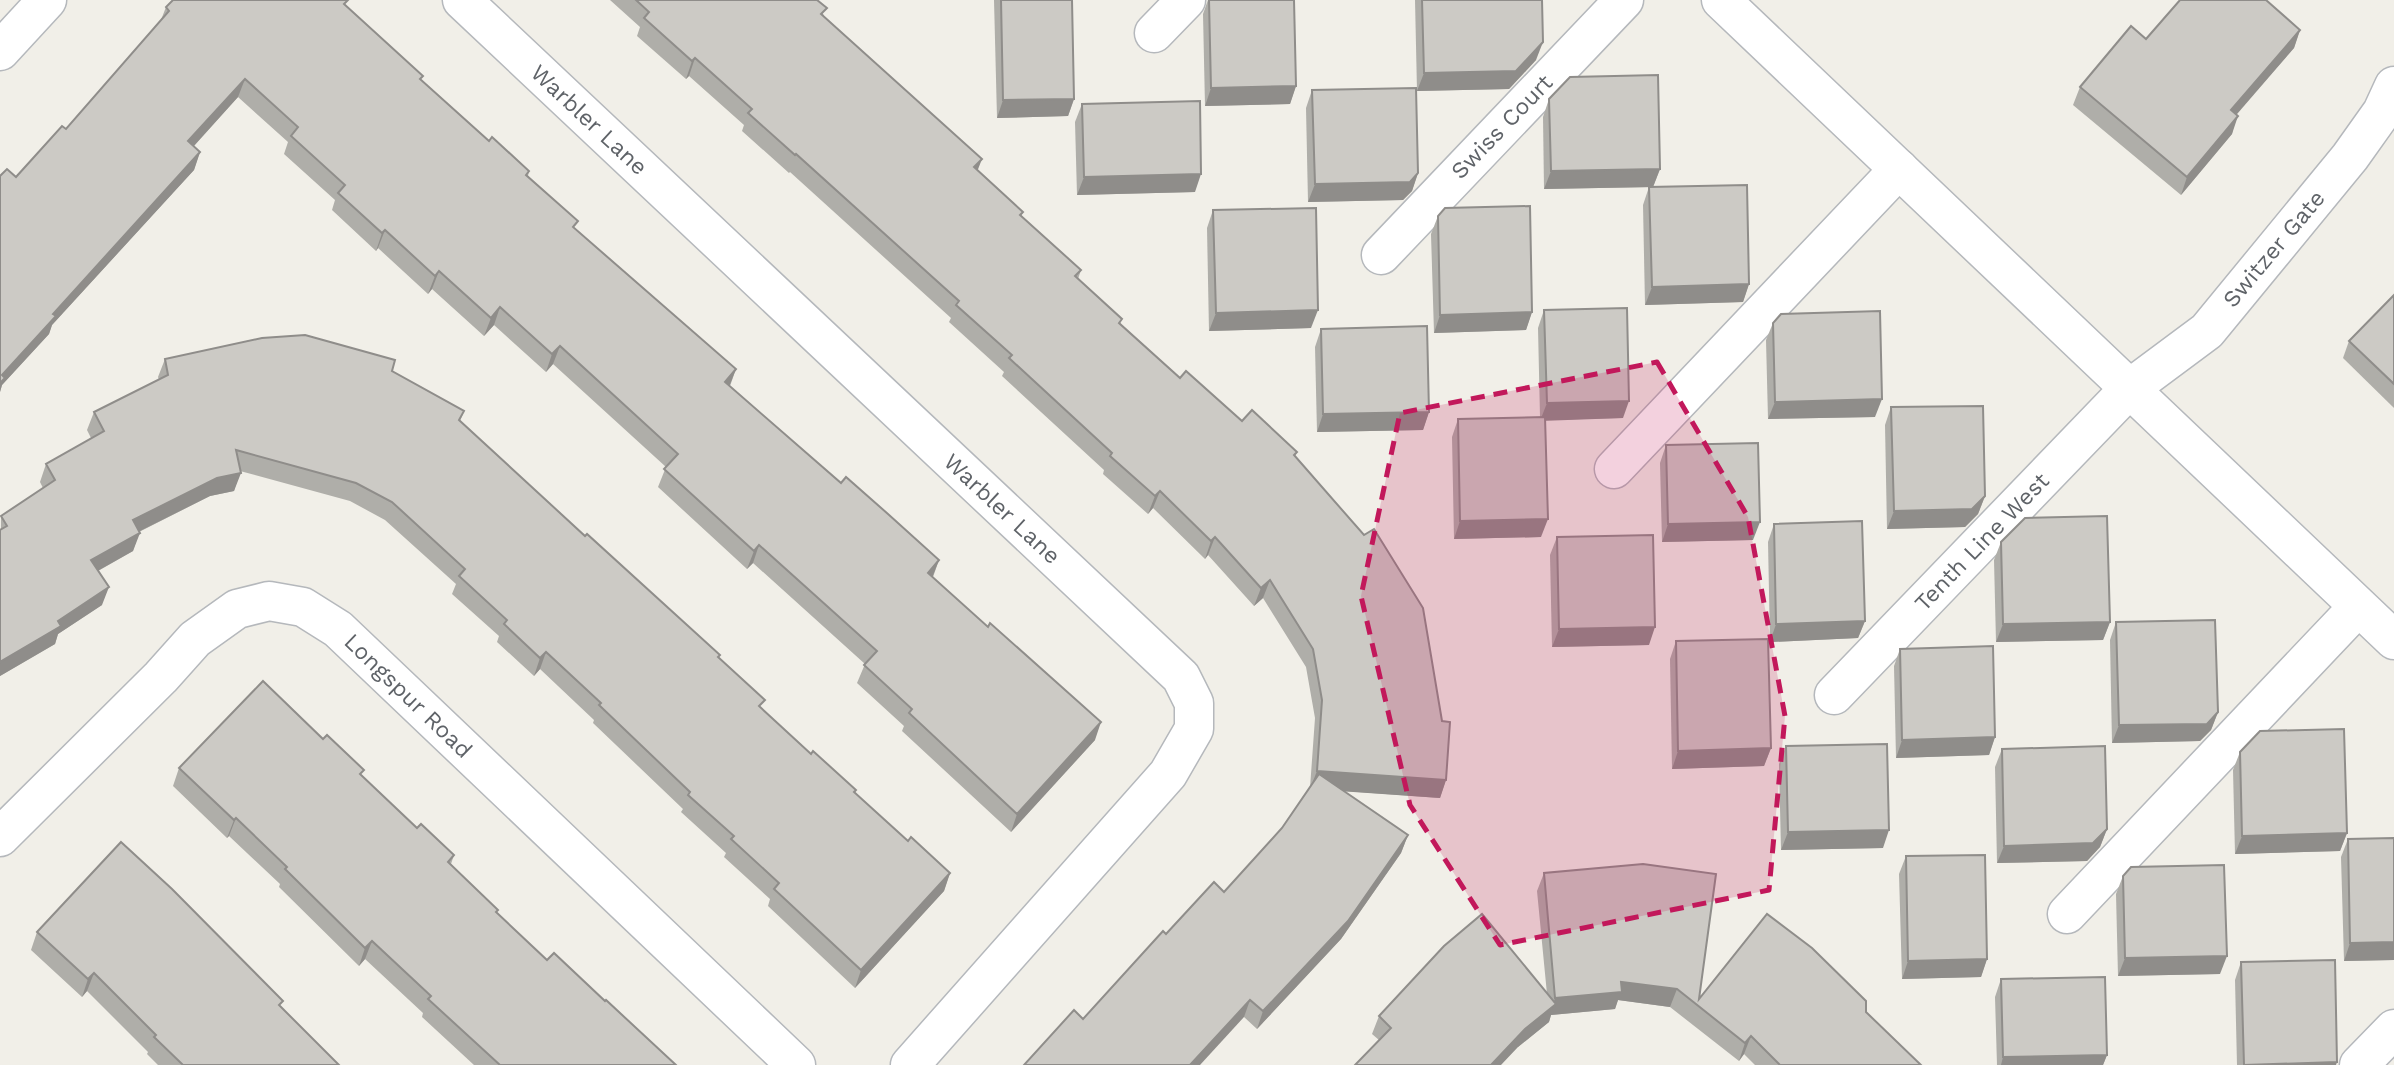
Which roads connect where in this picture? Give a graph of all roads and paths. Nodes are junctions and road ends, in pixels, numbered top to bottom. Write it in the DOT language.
graph roads {
  1 [pos="47,0"];
  2 [pos="462,0"];
  3 [pos="1185,0"];
  4 [pos="1624,0"];
  5 [pos="1721,0"];
  6 [pos="1154,33"];
  7 [pos="0,51"];
  8 [pos="2394,86"];
  9 [pos="1899,169"];
  10 [pos="1381,255"];
  11 [pos="2129,389"];
  12 [pos="1614,469"];
  13 [pos="2358,607"];
  14 [pos="2394,640"];
  15 [pos="1834,695"];
  16 [pos="0,837"];
  17 [pos="2067,914"];
  18 [pos="2394,1028"];
  19 [pos="796,1065"];
  20 [pos="910,1065"];
  21 [pos="2359,1065"];
  1 -- 7 [label="street"];
  2 -- 20 [label="street, Warbler Lane"];
  3 -- 6 [label="street"];
  4 -- 10 [label="street, Swiss Court"];
  5 -- 9 [label="street"];
  8 -- 11 [label="street, Switzer Gate"];
  9 -- 11 [label="street"];
  9 -- 12 [label="street"];
  11 -- 13 [label="street"];
  11 -- 15 [label="street, Tenth Line West"];
  13 -- 14 [label="street"];
  13 -- 17 [label="street"];
  16 -- 19 [label="street, Longspur Road"];
  18 -- 21 [label="street"];
}
